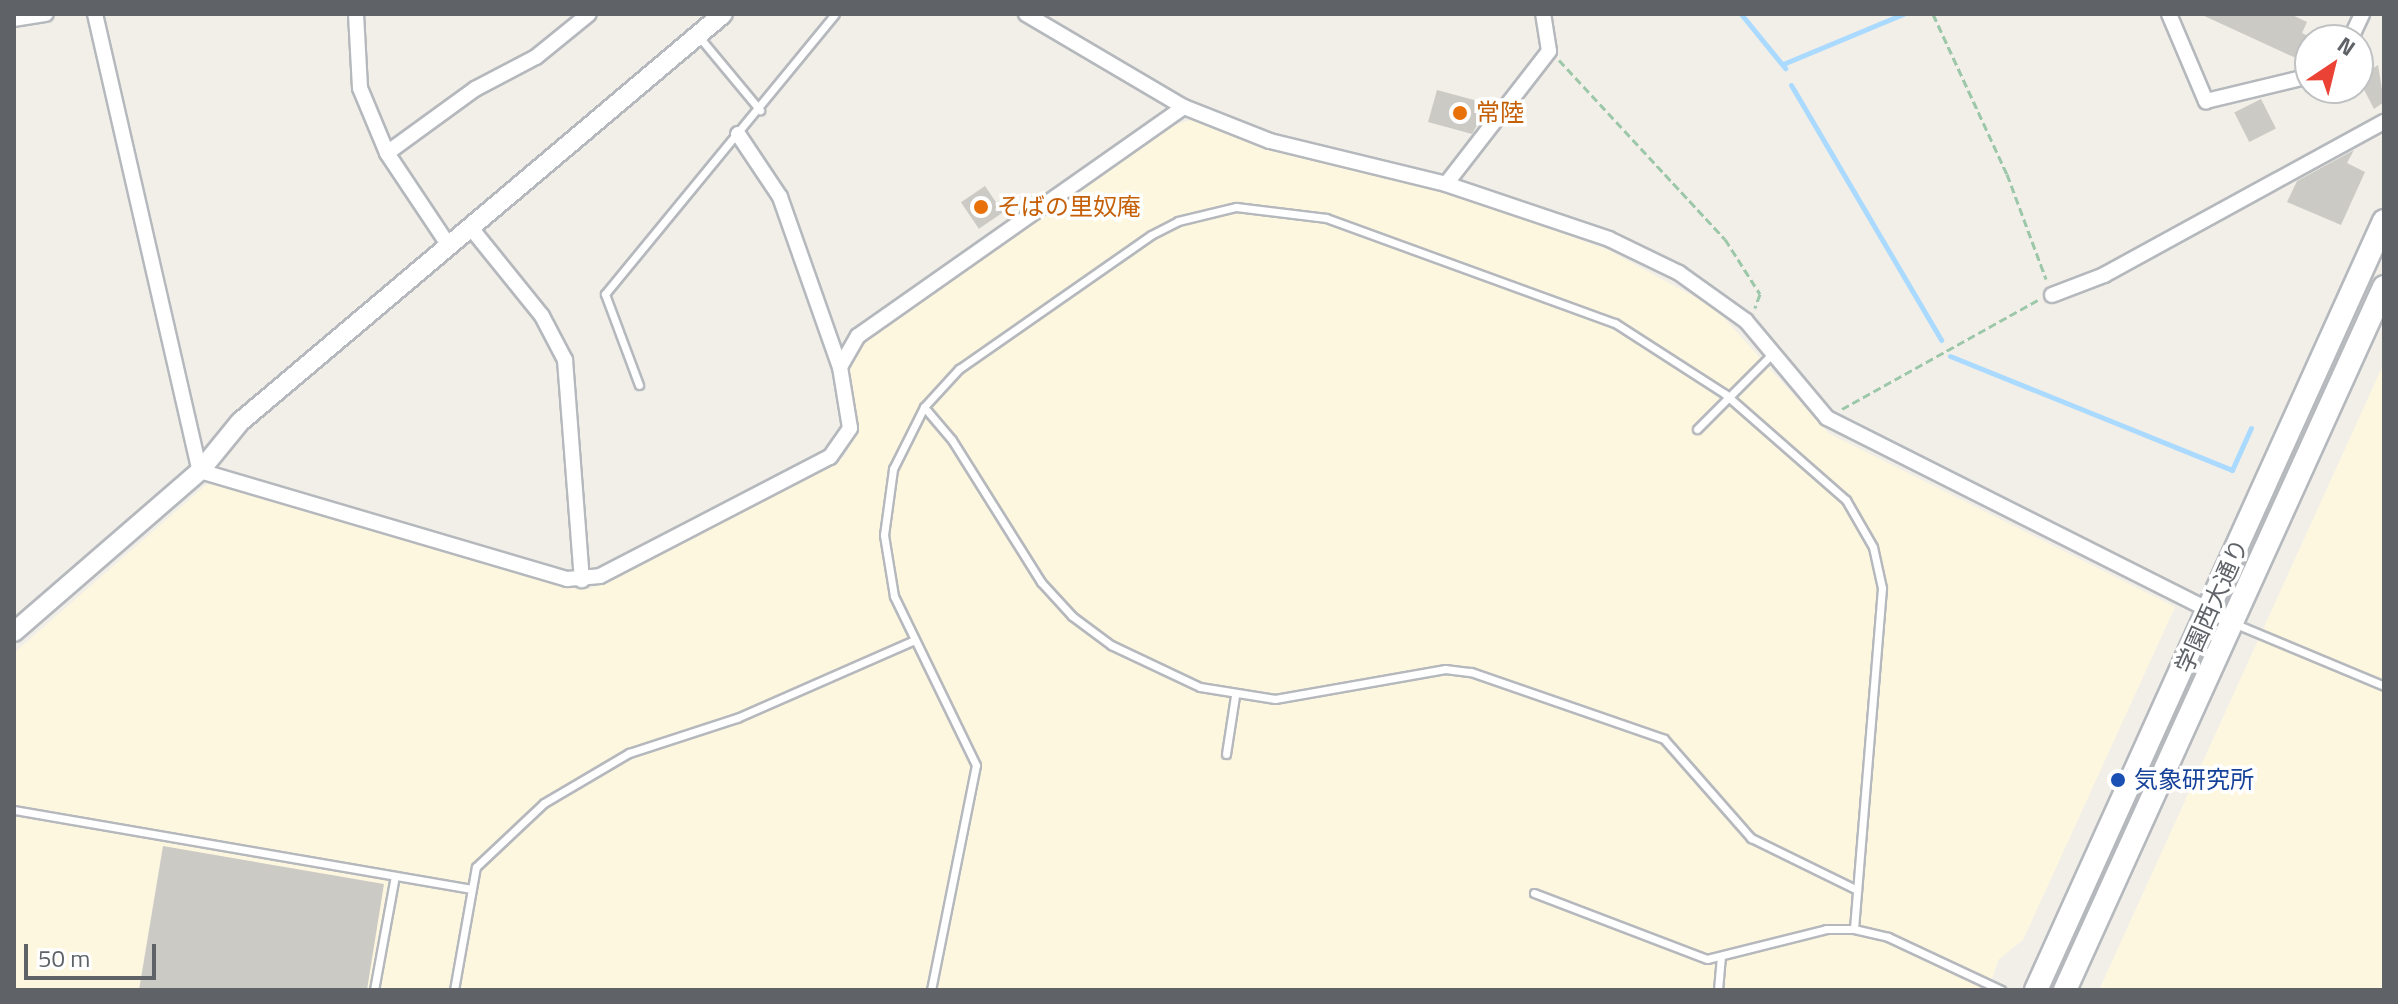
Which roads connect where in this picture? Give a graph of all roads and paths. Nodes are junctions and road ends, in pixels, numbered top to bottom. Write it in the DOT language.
graph roads {
  1 [pos="46,14"];
  2 [pos="95,14"];
  3 [pos="356,14"];
  4 [pos="589,14"];
  5 [pos="723,14"];
  6 [pos="835,14"];
  7 [pos="1026,14"];
  8 [pos="1543,14"];
  9 [pos="1933,14"];
  10 [pos="2169,14"];
  11 [pos="14,19"];
  12 [pos="698,35"];
  13 [pos="1549,51"];
  14 [pos="2294,80"];
  15 [pos="1184,107"];
  16 [pos="760,110"];
  17 [pos="2384,122"];
  18 [pos="738,134"];
  19 [pos="387,153"];
  20 [pos="1446,184"];
  21 [pos="2384,221"];
  22 [pos="471,228"];
  23 [pos="449,246"];
  24 [pos="2384,287"];
  25 [pos="2052,295"];
  26 [pos="1746,321"];
  27 [pos="1773,353"];
  28 [pos="840,367"];
  29 [pos="639,385"];
  30 [pos="1725,394"];
  31 [pos="924,407"];
  32 [pos="1827,418"];
  33 [pos="1697,429"];
  34 [pos="200,471"];
  35 [pos="582,580"];
  36 [pos="2210,612"];
  37 [pos="2234,623"];
  38 [pos="14,632"];
  39 [pos="912,641"];
  40 [pos="2384,686"];
  41 [pos="1235,696"];
  42 [pos="1226,754"];
  43 [pos="14,810"];
  44 [pos="395,876"];
  45 [pos="471,889"];
  46 [pos="1857,890"];
  47 [pos="1534,893"];
  48 [pos="1854,929"];
  49 [pos="1721,957"];
  50 [pos="374,990"];
  51 [pos="454,990"];
  52 [pos="931,990"];
  53 [pos="1718,990"];
  54 [pos="2001,990"];
  55 [pos="2036,990"];
  56 [pos="2065,990"];
  1 -- 11 [label="street"];
  2 -- 34 [label="street"];
  3 -- 19 [label="street"];
  4 -- 19 [label="street"];
  5 -- 12 [label="street"];
  6 -- 16 [label="lane"];
  7 -- 15 [label="street"];
  8 -- 13 [label="street"];
  9 -- 25 [label="path"];
  10 -- 14 [label="street"];
  12 -- 16 [label="lane"];
  12 -- 22 [label="street"];
  13 -- 20 [label="street"];
  13 -- 26 [label="path"];
  15 -- 20 [label="street"];
  15 -- 28 [label="street"];
  16 -- 18 [label="lane"];
  17 -- 25 [label="street"];
  18 -- 28 [label="street"];
  18 -- 29 [label="lane"];
  19 -- 23 [label="street"];
  20 -- 26 [label="street"];
  21 -- 36 [label="main road, 学園西大通り"];
  22 -- 23 [label="street"];
  22 -- 35 [label="street"];
  23 -- 34 [label="street"];
  24 -- 37 [label="main road, 学園西大通り"];
  25 -- 32 [label="path"];
  26 -- 27 [label="street"];
  27 -- 30 [label="lane"];
  27 -- 32 [label="street"];
  28 -- 35 [label="street"];
  30 -- 31 [label="lane"];
  30 -- 33 [label="lane"];
  30 -- 46 [label="lane"];
  31 -- 39 [label="lane"];
  31 -- 41 [label="lane"];
  32 -- 36 [label="street"];
  34 -- 35 [label="street"];
  34 -- 38 [label="street"];
  36 -- 37 [label="street"];
  36 -- 55 [label="main road, 学園西大通り"];
  37 -- 40 [label="lane"];
  37 -- 56 [label="main road, 学園西大通り"];
  39 -- 45 [label="lane"];
  39 -- 52 [label="lane"];
  41 -- 42 [label="lane"];
  41 -- 46 [label="lane"];
  43 -- 44 [label="lane"];
  44 -- 45 [label="lane"];
  44 -- 50 [label="lane"];
  45 -- 51 [label="lane"];
  46 -- 48 [label="lane"];
  47 -- 49 [label="lane"];
  48 -- 49 [label="lane"];
  48 -- 54 [label="lane"];
  49 -- 53 [label="lane"];
}
